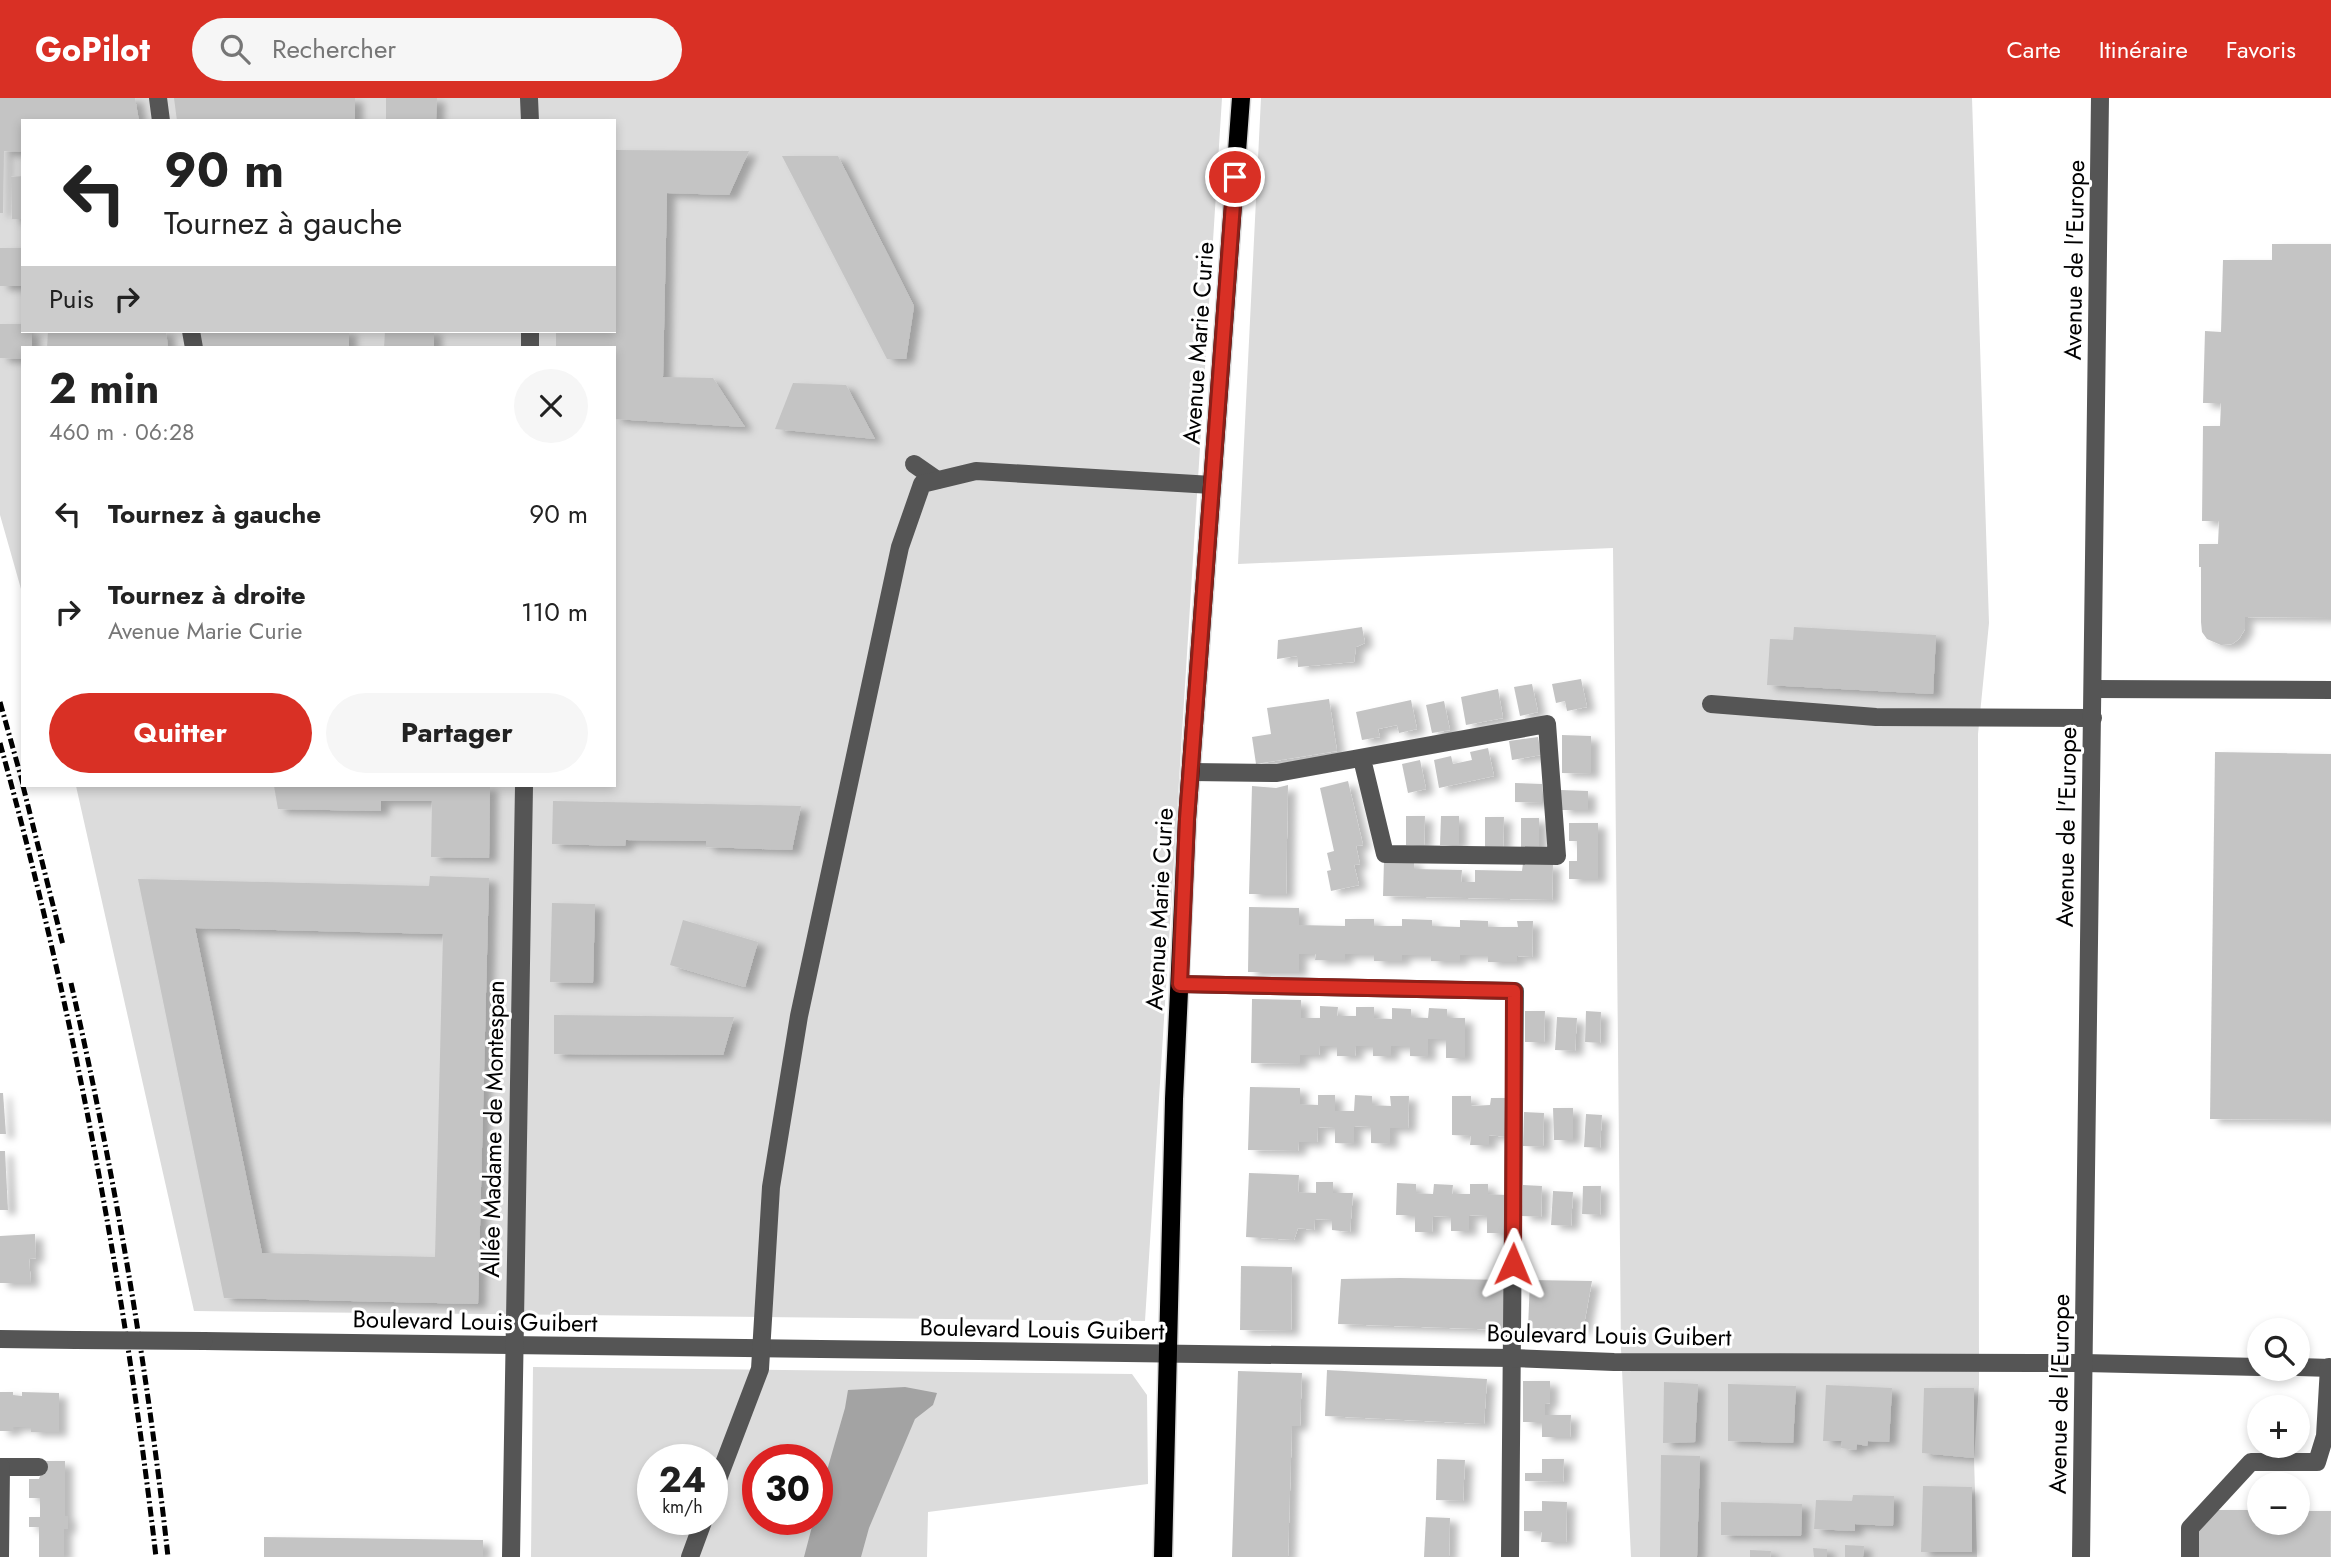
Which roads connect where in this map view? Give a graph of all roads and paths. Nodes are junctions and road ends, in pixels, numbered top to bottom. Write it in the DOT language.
graph roads {
  1 [pos="158,98"];
  2 [pos="530,98"];
  3 [pos="1241,98"];
  4 [pos="2100,98"];
  5 [pos="161,119"];
  6 [pos="530,119"];
  7 [pos="914,464"];
  8 [pos="937,480"];
  9 [pos="1212,485"];
  10 [pos="2093,689"];
  11 [pos="2331,690"];
  12 [pos="1712,704"];
  13 [pos="2093,718"];
  14 [pos="1362,759"];
  15 [pos="1191,772"];
  16 [pos="524,787"];
  17 [pos="1180,984"];
  18 [pos="0,1339"];
  19 [pos="514,1347"];
  20 [pos="761,1350"];
  21 [pos="1166,1355"];
  22 [pos="1511,1358"];
  23 [pos="2084,1363"];
  24 [pos="2247,1367"];
  25 [pos="2310,1367"];
  26 [pos="2330,1367"];
  27 [pos="728,1454"];
  28 [pos="1,1467"];
  29 [pos="39,1467"];
  30 [pos="698,1535"];
  31 [pos="0,1541"];
  32 [pos="0,1557"];
  33 [pos="511,1557"];
  34 [pos="690,1557"];
  35 [pos="1163,1557"];
  36 [pos="1510,1557"];
  37 [pos="2081,1557"];
  38 [pos="2190,1557"];
  1 -- 5 [label="street"];
  2 -- 6 [label="street"];
  3 -- 9 [label="main road, Avenue Marie Curie"];
  4 -- 10 [label="street, Avenue de l'Europe"];
  7 -- 8 [label="street"];
  8 -- 9 [label="street"];
  8 -- 20 [label="street"];
  9 -- 15 [label="main road, Avenue Marie Curie"];
  10 -- 11 [label="street"];
  10 -- 13 [label="street, Avenue de l'Europe"];
  12 -- 13 [label="street"];
  13 -- 23 [label="street, Avenue de l'Europe"];
  14 -- 14 [label="street"];
  14 -- 15 [label="street"];
  15 -- 17 [label="main road, Avenue Marie Curie"];
  16 -- 19 [label="street, Allée Madame de Montespan"];
  17 -- 21 [label="main road, Avenue Marie Curie"];
  17 -- 22 [label="street"];
  18 -- 19 [label="street, Boulevard Louis Guibert, bridge"];
  19 -- 20 [label="street, Boulevard Louis Guibert"];
  19 -- 33 [label="street, Allée Madame de Montespan"];
  20 -- 21 [label="street, Boulevard Louis Guibert"];
  20 -- 27 [label="street"];
  21 -- 22 [label="street, Boulevard Louis Guibert"];
  21 -- 35 [label="main road, Avenue Marie Curie"];
  22 -- 23 [label="street, Boulevard Louis Guibert"];
  22 -- 36 [label="street"];
  23 -- 24 [label="street, Boulevard Louis Guibert"];
  23 -- 37 [label="street, Avenue de l'Europe"];
  25 -- 26 [label="street"];
  26 -- 38 [label="street"];
  28 -- 29 [label="street"];
  28 -- 31 [label="street"];
  30 -- 34 [label="street"];
  31 -- 32 [label="street"];
}
